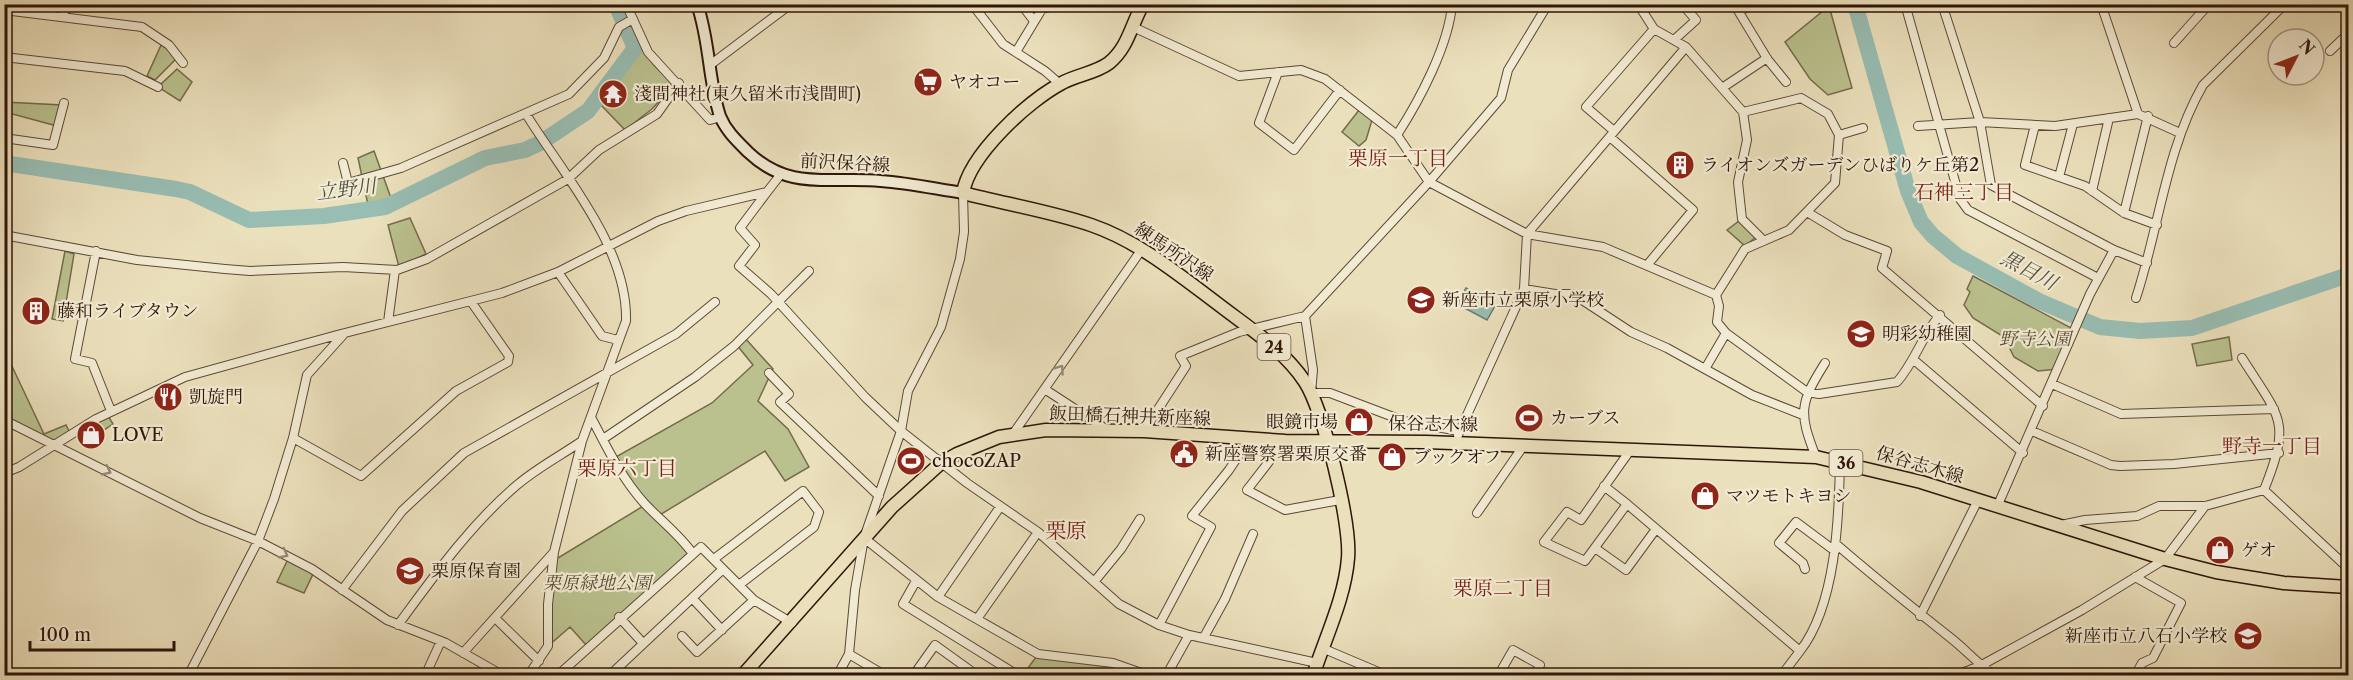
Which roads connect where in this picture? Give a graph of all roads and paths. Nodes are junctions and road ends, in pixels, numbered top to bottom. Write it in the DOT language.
graph roads {
  1 [pos="63,4"];
  2 [pos="697,4"];
  3 [pos="791,4"];
  4 [pos="972,4"];
  5 [pos="1022,4"];
  6 [pos="1063,4"];
  7 [pos="1143,4"];
  8 [pos="1452,4"];
  9 [pos="1548,4"];
  10 [pos="1638,4"];
  11 [pos="1682,4"];
  12 [pos="1752,4"];
  13 [pos="1905,4"];
  14 [pos="1942,4"];
  15 [pos="2101,4"];
  16 [pos="2209,4"];
  17 [pos="2285,4"];
  18 [pos="1077,6"];
  19 [pos="627,7"];
  20 [pos="1736,8"];
  21 [pos="27,9"];
  22 [pos="4,10"];
  23 [pos="64,16"];
  24 [pos="630,20"];
  25 [pos="1034,21"];
  26 [pos="1133,27"];
  27 [pos="1654,29"];
  28 [pos="2349,34"];
  29 [pos="1674,40"];
  30 [pos="2174,44"];
  31 [pos="1686,47"];
  32 [pos="2330,51"];
  33 [pos="1016,52"];
  34 [pos="4,57"];
  35 [pos="1767,58"];
  36 [pos="183,63"];
  37 [pos="710,65"];
  38 [pos="1278,72"];
  39 [pos="1786,82"];
  40 [pos="679,83"];
  41 [pos="1060,84"];
  42 [pos="159,87"];
  43 [pos="1722,88"];
  44 [pos="1340,90"];
  45 [pos="64,104"];
  46 [pos="1743,112"];
  47 [pos="526,114"];
  48 [pos="2138,114"];
  49 [pos="2148,116"];
  50 [pos="721,117"];
  51 [pos="2109,118"];
  52 [pos="1980,122"];
  53 [pos="2073,123"];
  54 [pos="1940,124"];
  55 [pos="1918,126"];
  56 [pos="2035,126"];
  57 [pos="1863,128"];
  58 [pos="2180,133"];
  59 [pos="1612,134"];
  60 [pos="1397,135"];
  61 [pos="1839,135"];
  62 [pos="4,138"];
  63 [pos="343,163"];
  64 [pos="781,174"];
  65 [pos="2059,177"];
  66 [pos="568,179"];
  67 [pos="1429,182"];
  68 [pos="2092,191"];
  69 [pos="767,192"];
  70 [pos="963,193"];
  71 [pos="1807,212"];
  72 [pos="2124,213"];
  73 [pos="2157,225"];
  74 [pos="1527,234"];
  75 [pos="4,235"];
  76 [pos="1764,241"];
  77 [pos="610,245"];
  78 [pos="1142,249"];
  79 [pos="2114,250"];
  80 [pos="96,251"];
  81 [pos="2148,263"];
  82 [pos="1648,264"];
  83 [pos="395,270"];
  84 [pos="558,272"];
  85 [pos="809,272"];
  86 [pos="2098,278"];
  87 [pos="1524,289"];
  88 [pos="1716,295"];
  89 [pos="2136,298"];
  90 [pos="715,302"];
  91 [pos="779,302"];
  92 [pos="472,303"];
  93 [pos="1940,315"];
  94 [pos="1305,316"];
  95 [pos="388,322"];
  96 [pos="1252,330"];
  97 [pos="345,333"];
  98 [pos="1726,333"];
  99 [pos="618,340"];
  100 [pos="2242,358"];
  101 [pos="1914,360"];
  102 [pos="1825,363"];
  103 [pos="1705,369"];
  104 [pos="770,373"];
  105 [pos="605,375"];
  106 [pos="2052,384"];
  107 [pos="1046,390"];
  108 [pos="1311,393"];
  109 [pos="1807,393"];
  110 [pos="2043,406"];
  111 [pos="2274,409"];
  112 [pos="111,411"];
  113 [pos="1803,415"];
  114 [pos="591,417"];
  115 [pos="4,420"];
  116 [pos="1107,430"];
  117 [pos="901,431"];
  118 [pos="1144,431"];
  119 [pos="2032,431"];
  120 [pos="1013,434"];
  121 [pos="1458,437"];
  122 [pos="293,438"];
  123 [pos="603,439"];
  124 [pos="1249,440"];
  125 [pos="582,441"];
  126 [pos="1286,441"];
  127 [pos="1327,442"];
  128 [pos="1524,445"];
  129 [pos="55,446"];
  130 [pos="1630,448"];
  131 [pos="2022,453"];
  132 [pos="2279,453"];
  133 [pos="1816,457"];
  134 [pos="1840,461"];
  135 [pos="941,463"];
  136 [pos="4,473"];
  137 [pos="1604,486"];
  138 [pos="2264,490"];
  139 [pos="879,496"];
  140 [pos="1340,500"];
  141 [pos="1978,500"];
  142 [pos="1627,504"];
  143 [pos="2205,506"];
  144 [pos="1000,507"];
  145 [pos="1997,507"];
  146 [pos="1477,513"];
  147 [pos="1140,519"];
  148 [pos="2060,526"];
  149 [pos="1656,529"];
  150 [pos="1038,532"];
  151 [pos="1253,534"];
  152 [pos="864,538"];
  153 [pos="258,541"];
  154 [pos="1595,548"];
  155 [pos="1835,548"];
  156 [pos="554,552"];
  157 [pos="693,554"];
  158 [pos="714,559"];
  159 [pos="2164,559"];
  160 [pos="2349,568"];
  161 [pos="723,569"];
  162 [pos="1805,569"];
  163 [pos="2135,577"];
  164 [pos="916,581"];
  165 [pos="1094,582"];
  166 [pos="739,585"];
  167 [pos="2349,587"];
  168 [pos="342,590"];
  169 [pos="938,597"];
  170 [pos="692,598"];
  171 [pos="754,600"];
  172 [pos="1920,616"];
  173 [pos="619,617"];
  174 [pos="495,618"];
  175 [pos="977,619"];
  176 [pos="792,623"];
  177 [pos="1159,624"];
  178 [pos="398,625"];
  179 [pos="722,630"];
  180 [pos="1189,635"];
  181 [pos="682,636"];
  182 [pos="1204,638"];
  183 [pos="441,641"];
  184 [pos="642,642"];
  185 [pos="1322,648"];
  186 [pos="1800,651"];
  187 [pos="463,653"];
  188 [pos="849,654"];
  189 [pos="540,661"];
  190 [pos="1317,663"];
  191 [pos="1980,666"];
  192 [pos="188,675"];
  193 [pos="425,675"];
  194 [pos="504,675"];
  195 [pos="528,675"];
  196 [pos="556,675"];
  197 [pos="609,675"];
  198 [pos="742,675"];
  199 [pos="839,675"];
  200 [pos="886,675"];
  201 [pos="913,675"];
  202 [pos="978,675"];
  203 [pos="1019,675"];
  204 [pos="1150,675"];
  205 [pos="1166,675"];
  206 [pos="1313,675"];
  207 [pos="1388,675"];
  208 [pos="1498,675"];
  209 [pos="1534,675"];
  210 [pos="1781,675"];
  211 [pos="1954,675"];
  212 [pos="1995,675"];
  213 [pos="2135,675"];
  1 -- 23 [label="street"];
  2 -- 37 [label="main road, 前沢保谷線"];
  3 -- 37 [label="street"];
  4 -- 33 [label="street"];
  5 -- 25 [label="street"];
  6 -- 18 [label="street"];
  6 -- 25 [label="street"];
  7 -- 26 [label="main road"];
  8 -- 60 [label="street"];
  9 -- 67 [label="street"];
  10 -- 27 [label="street"];
  11 -- 29 [label="street"];
  12 -- 20 [label="street"];
  13 -- 54 [label="street"];
  14 -- 52 [label="street"];
  15 -- 48 [label="street"];
  16 -- 30 [label="street"];
  17 -- 58 [label="street"];
  19 -- 24 [label="street"];
  20 -- 35 [label="street"];
  21 -- 22 [label="street"];
  21 -- 23 [label="street"];
  23 -- 36 [label="street"];
  24 -- 40 [label="street"];
  24 -- 47 [label="street"];
  25 -- 33 [label="street"];
  26 -- 38 [label="street"];
  26 -- 41 [label="main road"];
  27 -- 29 [label="street"];
  27 -- 59 [label="street"];
  28 -- 32 [label="street"];
  29 -- 31 [label="street"];
  31 -- 43 [label="street"];
  31 -- 59 [label="street"];
  33 -- 41 [label="street"];
  34 -- 42 [label="street"];
  35 -- 39 [label="street"];
  35 -- 43 [label="street"];
  37 -- 50 [label="main road, 前沢保谷線"];
  38 -- 44 [label="street"];
  38 -- 44 [label="street"];
  40 -- 50 [label="street"];
  40 -- 66 [label="street"];
  41 -- 70 [label="main road"];
  43 -- 46 [label="street"];
  44 -- 60 [label="street"];
  45 -- 62 [label="street"];
  46 -- 61 [label="street"];
  46 -- 76 [label="street"];
  47 -- 63 [label="street"];
  47 -- 66 [label="street"];
  48 -- 49 [label="street"];
  48 -- 51 [label="street"];
  49 -- 58 [label="street"];
  49 -- 72 [label="street"];
  50 -- 64 [label="main road, 前沢保谷線"];
  51 -- 53 [label="street"];
  51 -- 68 [label="street"];
  52 -- 54 [label="street"];
  52 -- 56 [label="street"];
  52 -- 79 [label="street"];
  53 -- 56 [label="street"];
  53 -- 65 [label="street"];
  54 -- 55 [label="street"];
  54 -- 86 [label="street"];
  56 -- 65 [label="street"];
  57 -- 61 [label="street"];
  58 -- 73 [label="street"];
  59 -- 74 [label="street"];
  59 -- 82 [label="street"];
  60 -- 67 [label="street"];
  61 -- 71 [label="street"];
  64 -- 69 [label="street"];
  64 -- 70 [label="main road, 前沢保谷線"];
  65 -- 68 [label="street"];
  66 -- 77 [label="street"];
  66 -- 83 [label="street"];
  67 -- 74 [label="street"];
  67 -- 94 [label="street"];
  68 -- 72 [label="street"];
  69 -- 77 [label="street"];
  69 -- 91 [label="street"];
  70 -- 78 [label="main road, 練馬所沢線 / 24"];
  70 -- 117 [label="street"];
  71 -- 76 [label="street"];
  71 -- 93 [label="street"];
  72 -- 73 [label="street"];
  73 -- 81 [label="street"];
  74 -- 82 [label="street"];
  74 -- 87 [label="street"];
  75 -- 80 [label="street"];
  76 -- 88 [label="street"];
  77 -- 84 [label="street"];
  77 -- 99 [label="street"];
  78 -- 96 [label="main road, 練馬所沢線 / 24"];
  107 -- 78 [label="street, one-way"];
  79 -- 81 [label="street"];
  79 -- 86 [label="street"];
  80 -- 83 [label="street"];
  80 -- 112 [label="street"];
  81 -- 89 [label="street"];
  82 -- 88 [label="street"];
  83 -- 95 [label="street"];
  84 -- 92 [label="street"];
  84 -- 99 [label="street"];
  85 -- 91 [label="street"];
  86 -- 106 [label="street"];
  87 -- 103 [label="street"];
  87 -- 121 [label="street"];
  88 -- 98 [label="street"];
  90 -- 105 [label="street"];
  91 -- 117 [label="street"];
  91 -- 123 [label="street"];
  92 -- 95 [label="street"];
  92 -- 122 [label="street"];
  93 -- 101 [label="street"];
  93 -- 110 [label="street"];
  94 -- 96 [label="street"];
  94 -- 108 [label="street"];
  95 -- 97 [label="street"];
  96 -- 108 [label="main road, 練馬所沢線 / 24"];
  96 -- 118 [label="street"];
  97 -- 112 [label="street"];
  97 -- 122 [label="street"];
  98 -- 103 [label="street"];
  98 -- 109 [label="street"];
  99 -- 105 [label="street"];
  100 -- 111 [label="street"];
  101 -- 109 [label="street"];
  101 -- 131 [label="street"];
  102 -- 109 [label="street"];
  103 -- 113 [label="street"];
  104 -- 139 [label="street"];
  105 -- 114 [label="street"];
  105 -- 168 [label="street"];
  106 -- 110 [label="street"];
  106 -- 111 [label="street"];
  107 -- 116 [label="street"];
  107 -- 120 [label="street"];
  108 -- 121 [label="street"];
  108 -- 127 [label="main road, 練馬所沢線 / 24"];
  109 -- 113 [label="street"];
  110 -- 119 [label="street"];
  111 -- 132 [label="street"];
  112 -- 129 [label="street"];
  113 -- 133 [label="street"];
  114 -- 123 [label="street"];
  114 -- 125 [label="street"];
  115 -- 129 [label="street"];
  116 -- 118 [label="main road, 飯田橋石神井新座線"];
  116 -- 120 [label="main road, 飯田橋石神井新座線"];
  117 -- 135 [label="street"];
  117 -- 139 [label="street"];
  118 -- 124 [label="main road, 飯田橋石神井新座線"];
  119 -- 131 [label="street"];
  119 -- 132 [label="street"];
  120 -- 135 [label="main road, 飯田橋石神井新座線"];
  121 -- 127 [label="main road, 保谷志木線 / 36"];
  121 -- 128 [label="main road, 保谷志木線 / 36"];
  122 -- 153 [label="street"];
  123 -- 157 [label="street"];
  124 -- 126 [label="main road, 飯田橋石神井新座線"];
  124 -- 177 [label="street"];
  125 -- 156 [label="street"];
  125 -- 178 [label="street"];
  126 -- 127 [label="main road, 飯田橋石神井新座線"];
  126 -- 140 [label="street"];
  127 -- 140 [label="main road, 練馬所沢線 / 24"];
  128 -- 130 [label="main road, 保谷志木線 / 36"];
  128 -- 146 [label="street"];
  129 -- 136 [label="street"];
  129 -- 153 [label="street, one-way"];
  130 -- 133 [label="main road, 保谷志木線 / 36"];
  130 -- 137 [label="street"];
  131 -- 145 [label="street"];
  132 -- 138 [label="street"];
  133 -- 134 [label="main road, 保谷志木線 / 36"];
  134 -- 141 [label="main road, 保谷志木線 / 36"];
  134 -- 155 [label="street"];
  135 -- 144 [label="street"];
  135 -- 152 [label="main road, 飯田橋石神井新座線"];
  137 -- 142 [label="street"];
  137 -- 154 [label="street"];
  138 -- 143 [label="street"];
  138 -- 160 [label="street"];
  139 -- 152 [label="street"];
  140 -- 185 [label="main road, 練馬所沢線 / 24"];
  141 -- 145 [label="main road, 保谷志木線 / 36"];
  141 -- 172 [label="street"];
  142 -- 149 [label="street"];
  142 -- 154 [label="street"];
  143 -- 148 [label="street"];
  143 -- 159 [label="street"];
  144 -- 150 [label="street"];
  144 -- 169 [label="street"];
  145 -- 148 [label="main road, 保谷志木線 / 36"];
  147 -- 165 [label="street"];
  148 -- 159 [label="main road, 保谷志木線 / 36"];
  149 -- 154 [label="street"];
  149 -- 186 [label="street"];
  150 -- 165 [label="street"];
  150 -- 175 [label="street"];
  151 -- 182 [label="street"];
  152 -- 164 [label="street"];
  152 -- 176 [label="main road, 飯田橋石神井新座線"];
  152 -- 188 [label="street"];
  153 -- 168 [label="street, one-way"];
  153 -- 192 [label="street"];
  155 -- 162 [label="street"];
  155 -- 172 [label="street"];
  155 -- 186 [label="street"];
  156 -- 174 [label="street"];
  156 -- 189 [label="street"];
  157 -- 158 [label="street"];
  157 -- 173 [label="street"];
  158 -- 161 [label="street"];
  158 -- 166 [label="street"];
  159 -- 163 [label="street"];
  159 -- 167 [label="main road, 保谷志木線 / 36"];
  161 -- 166 [label="street"];
  161 -- 170 [label="street"];
  163 -- 191 [label="street"];
  163 -- 213 [label="street"];
  164 -- 169 [label="street"];
  164 -- 203 [label="street"];
  165 -- 177 [label="street"];
  166 -- 171 [label="street"];
  168 -- 178 [label="street"];
  169 -- 175 [label="street"];
  170 -- 179 [label="street"];
  170 -- 184 [label="street"];
  171 -- 176 [label="street"];
  171 -- 179 [label="street"];
  172 -- 191 [label="street"];
  173 -- 184 [label="street"];
  173 -- 196 [label="street"];
  174 -- 187 [label="street"];
  174 -- 189 [label="street"];
  175 -- 204 [label="street"];
  176 -- 198 [label="main road, 飯田橋石神井新座線"];
  177 -- 180 [label="street"];
  178 -- 183 [label="street"];
  179 -- 181 [label="street"];
  180 -- 182 [label="street"];
  180 -- 205 [label="street"];
  182 -- 190 [label="street"];
  183 -- 187 [label="street"];
  183 -- 193 [label="street"];
  184 -- 197 [label="street"];
  185 -- 190 [label="main road, 練馬所沢線 / 24"];
  185 -- 207 [label="street"];
  186 -- 210 [label="street"];
  187 -- 194 [label="street"];
  188 -- 199 [label="street"];
  188 -- 200 [label="street"];
  189 -- 195 [label="street"];
  190 -- 206 [label="main road, 練馬所沢線 / 24"];
  191 -- 211 [label="street"];
  191 -- 212 [label="street"];
  201 -- 202 [label="street"];
  208 -- 209 [label="street"];
}
